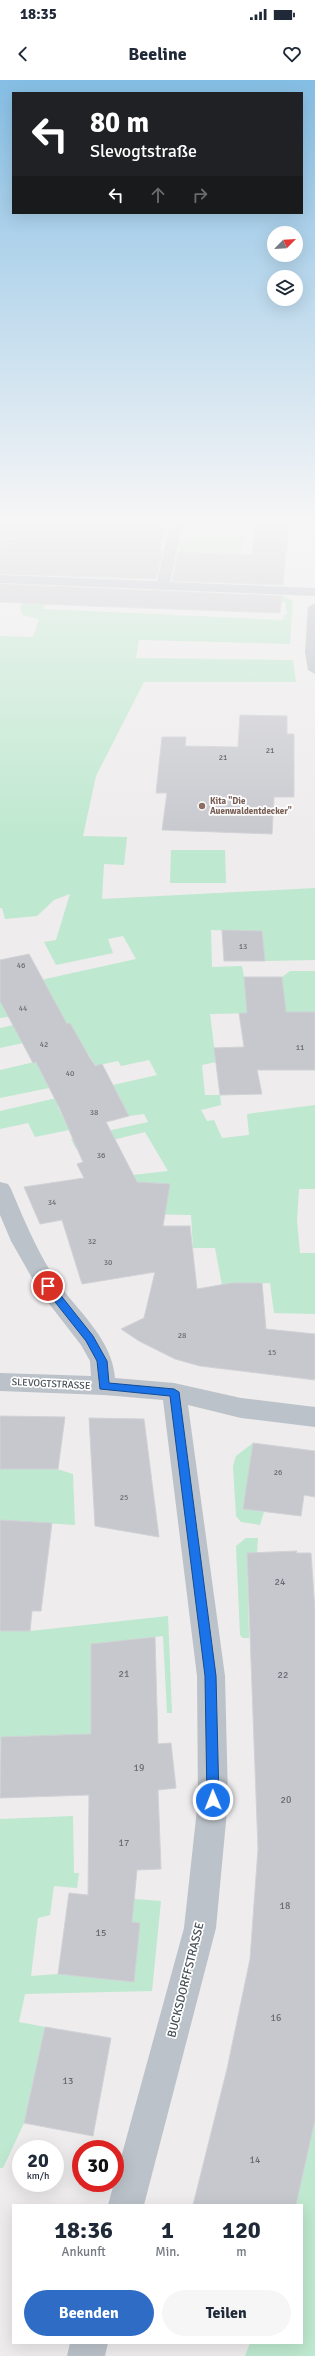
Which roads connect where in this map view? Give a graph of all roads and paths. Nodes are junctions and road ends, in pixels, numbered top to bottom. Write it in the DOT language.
graph roads {
  1 [pos="314,628"];
  2 [pos="315,670"];
  3 [pos="0,1189"];
  4 [pos="0,1382"];
  5 [pos="104,1386"];
  6 [pos="174,1392"];
  7 [pos="315,1417"];
  8 [pos="126,2204"];
  9 [pos="89,2344"];
  10 [pos="86,2356"];
  1 -- 2 [label="street"];
  3 -- 5 [label="street"];
  4 -- 5 [label="street, SLEVOGTSTRASSE"];
  5 -- 6 [label="street, SLEVOGTSTRASSE"];
  6 -- 7 [label="street, SLEVOGTSTRASSE"];
  6 -- 8 [label="street, BUCKSDORFFSTRASSE"];
  9 -- 10 [label="street"];
}
